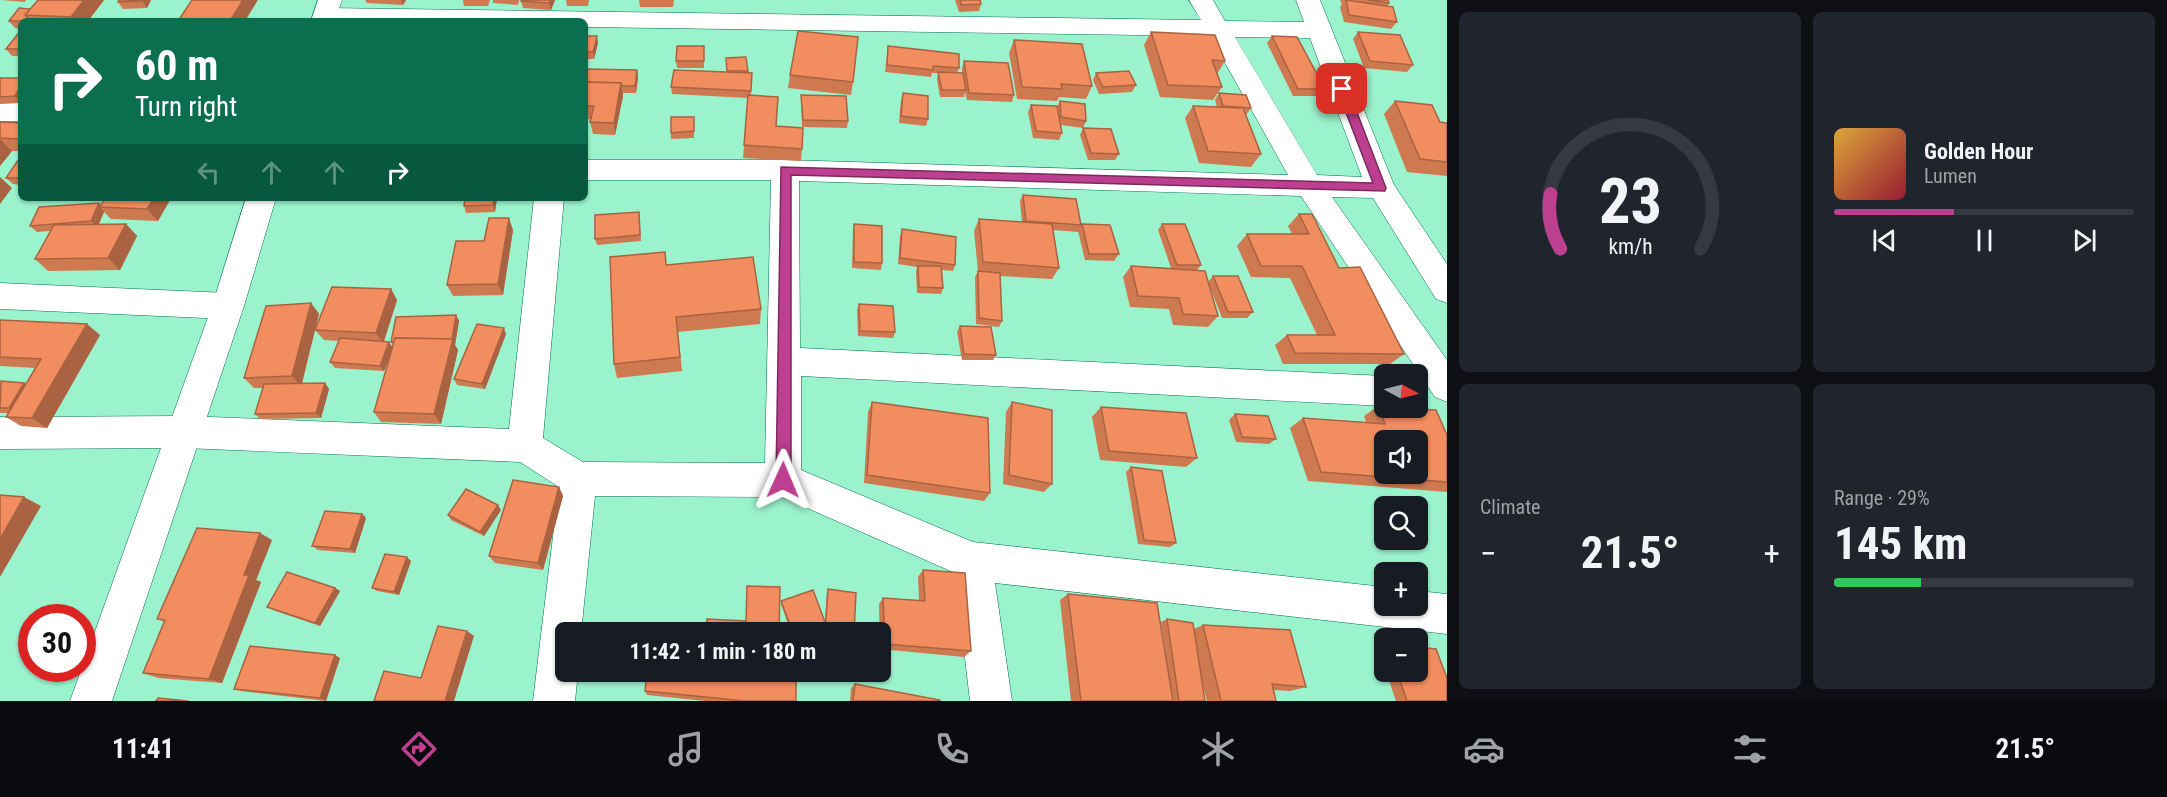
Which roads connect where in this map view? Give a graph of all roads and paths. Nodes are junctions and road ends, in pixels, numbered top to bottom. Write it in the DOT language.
graph roads {
  1 [pos="1201,0"];
  2 [pos="1308,0"];
  3 [pos="597,10"];
  4 [pos="326,12"];
  5 [pos="860,12"];
  6 [pos="1217,29"];
  7 [pos="1320,30"];
  8 [pos="0,112"];
  9 [pos="18,112"];
  10 [pos="588,170"];
  11 [pos="786,170"];
  12 [pos="1309,186"];
  13 [pos="1380,188"];
  14 [pos="260,201"];
  15 [pos="549,201"];
  16 [pos="1447,290"];
  17 [pos="0,296"];
  18 [pos="228,306"];
  19 [pos="785,361"];
  20 [pos="1447,387"];
  21 [pos="1374,390"];
  22 [pos="1428,393"];
  23 [pos="1447,394"];
  24 [pos="184,432"];
  25 [pos="0,433"];
  26 [pos="525,446"];
  27 [pos="578,479"];
  28 [pos="783,480"];
  29 [pos="974,561"];
  30 [pos="1447,614"];
  31 [pos="92,701"];
  32 [pos="554,701"];
  33 [pos="991,701"];
  1 -- 6 [label="street"];
  2 -- 7 [label="street"];
  3 -- 4 [label="street"];
  3 -- 5 [label="street"];
  5 -- 6 [label="street"];
  6 -- 7 [label="street"];
  6 -- 12 [label="street"];
  7 -- 13 [label="street"];
  8 -- 9 [label="street"];
  10 -- 11 [label="street"];
  11 -- 12 [label="street"];
  11 -- 19 [label="street"];
  12 -- 13 [label="street"];
  12 -- 20 [label="street"];
  13 -- 16 [label="street"];
  14 -- 18 [label="street"];
  15 -- 26 [label="street"];
  17 -- 18 [label="street"];
  18 -- 24 [label="street"];
  19 -- 21 [label="street"];
  19 -- 28 [label="street"];
  22 -- 23 [label="street"];
  24 -- 25 [label="street"];
  24 -- 26 [label="street"];
  24 -- 31 [label="street"];
  26 -- 27 [label="street"];
  27 -- 28 [label="street"];
  27 -- 32 [label="street"];
  28 -- 29 [label="street"];
  29 -- 30 [label="street"];
  29 -- 33 [label="street"];
}
